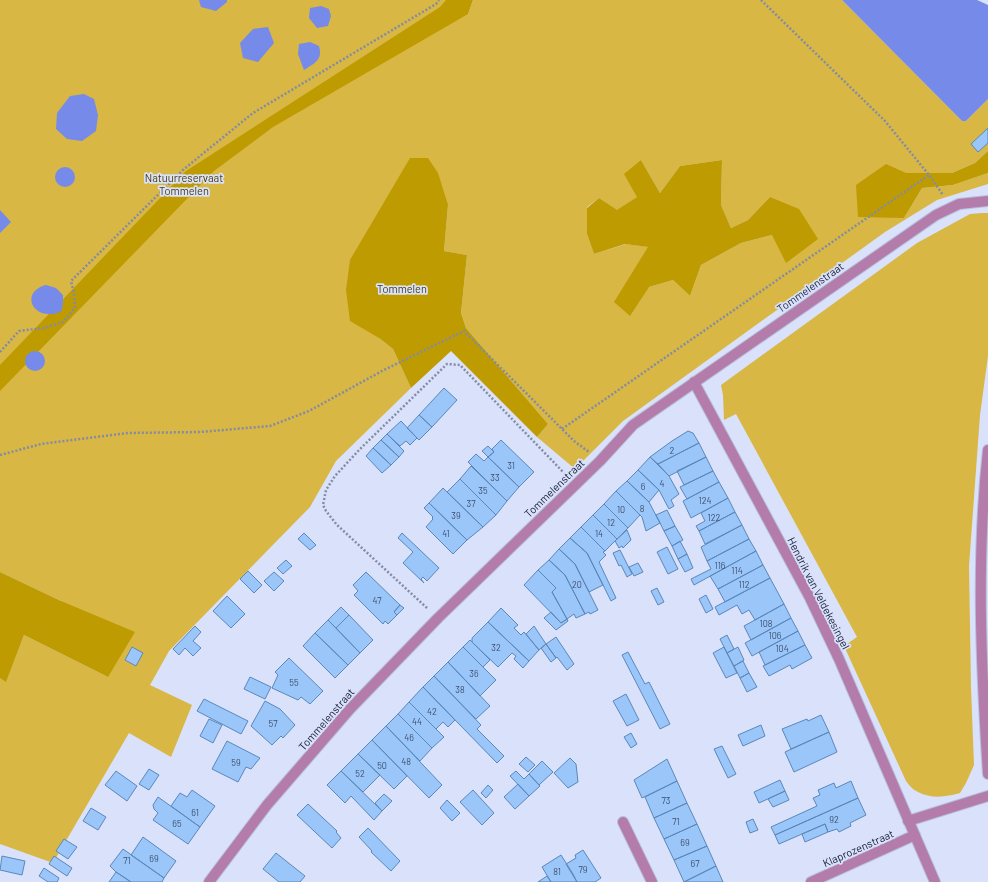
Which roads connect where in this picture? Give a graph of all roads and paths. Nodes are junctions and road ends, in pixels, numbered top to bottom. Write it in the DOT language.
graph roads {
  1 [pos="439,0"];
  2 [pos="761,0"];
  3 [pos="929,175"];
  4 [pos="988,200"];
  5 [pos="951,208"];
  6 [pos="0,352"];
  7 [pos="694,382"];
  8 [pos="562,429"];
  9 [pos="988,450"];
  10 [pos="0,455"];
  11 [pos="600,461"];
  12 [pos="575,485"];
  13 [pos="438,618"];
  14 [pos="988,774"];
  15 [pos="988,796"];
  16 [pos="908,821"];
  17 [pos="623,822"];
  18 [pos="915,835"];
  19 [pos="210,882"];
  20 [pos="652,882"];
  21 [pos="811,882"];
  22 [pos="935,882"];
  1 -- 6 [label="path"];
  2 -- 3 [label="path"];
  3 -- 5 [label="path"];
  3 -- 8 [label="path"];
  4 -- 5 [label="street, Tommelenstraat"];
  5 -- 7 [label="street, Tommelenstraat"];
  7 -- 11 [label="street, Tommelenstraat"];
  7 -- 16 [label="street, Hendrik van Veldekesingel"];
  8 -- 10 [label="path"];
  8 -- 11 [label="path"];
  9 -- 14 [label="street"];
  11 -- 12 [label="street, Tommelenstraat"];
  12 -- 13 [label="street, Tommelenstraat"];
  12 -- 13 [label="path"];
  13 -- 19 [label="street, Tommelenstraat"];
  15 -- 16 [label="street"];
  16 -- 18 [label="street, Hendrik van Veldekesingel"];
  17 -- 20 [label="street"];
  18 -- 21 [label="street, Klaprozenstraat"];
  18 -- 22 [label="street, Hendrik van Veldekesingel"];
}
